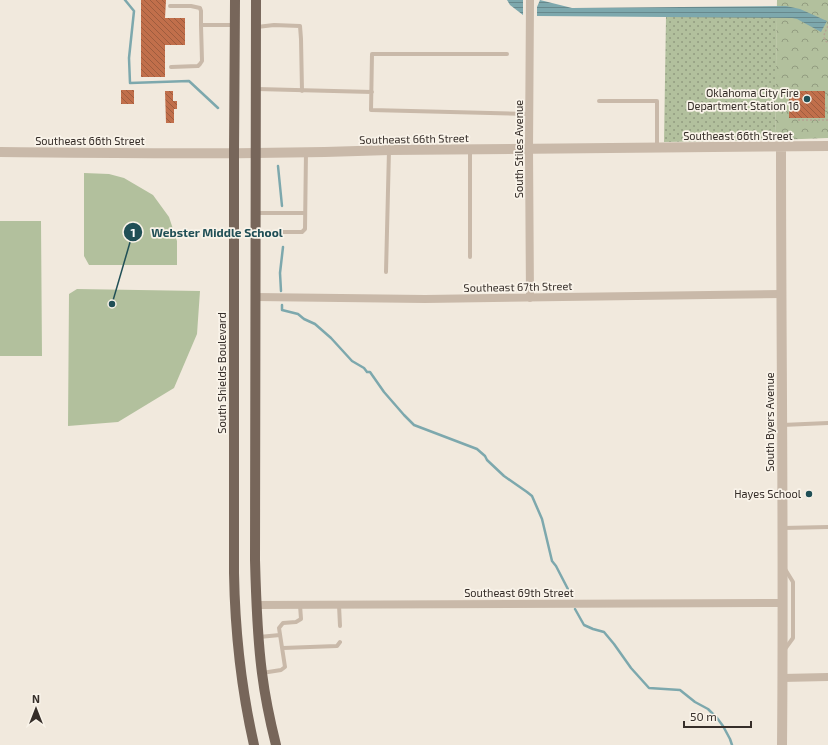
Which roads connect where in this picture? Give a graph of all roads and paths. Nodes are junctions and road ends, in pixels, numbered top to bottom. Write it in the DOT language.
graph roads {
  1 [pos="235,0"];
  2 [pos="256,0"];
  3 [pos="530,0"];
  4 [pos="170,6"];
  5 [pos="235,24"];
  6 [pos="201,25"];
  7 [pos="828,26"];
  8 [pos="256,27"];
  9 [pos="828,43"];
  10 [pos="507,54"];
  11 [pos="171,67"];
  12 [pos="256,89"];
  13 [pos="302,90"];
  14 [pos="372,92"];
  15 [pos="599,101"];
  16 [pos="530,114"];
  17 [pos="798,120"];
  18 [pos="828,120"];
  19 [pos="828,146"];
  20 [pos="781,147"];
  21 [pos="656,148"];
  22 [pos="530,149"];
  23 [pos="389,150"];
  24 [pos="470,150"];
  25 [pos="0,152"];
  26 [pos="306,152"];
  27 [pos="234,153"];
  28 [pos="256,153"];
  29 [pos="256,213"];
  30 [pos="305,213"];
  31 [pos="256,232"];
  32 [pos="470,257"];
  33 [pos="386,272"];
  34 [pos="781,294"];
  35 [pos="256,298"];
  36 [pos="530,298"];
  37 [pos="828,423"];
  38 [pos="782,425"];
  39 [pos="828,527"];
  40 [pos="782,528"];
  41 [pos="782,566"];
  42 [pos="783,603"];
  43 [pos="256,605"];
  44 [pos="300,605"];
  45 [pos="339,605"];
  46 [pos="340,626"];
  47 [pos="280,635"];
  48 [pos="258,637"];
  49 [pos="340,642"];
  50 [pos="282,648"];
  51 [pos="783,652"];
  52 [pos="262,673"];
  53 [pos="827,675"];
  54 [pos="782,678"];
  55 [pos="254,745"];
  56 [pos="276,745"];
  57 [pos="782,745"];
  1 -- 5 [label="main road, South Shields Boulevard"];
  2 -- 8 [label="main road"];
  3 -- 16 [label="street, South Stiles Avenue"];
  4 -- 6 [label="lane"];
  5 -- 6 [label="lane"];
  5 -- 27 [label="main road, South Shields Boulevard"];
  6 -- 11 [label="lane"];
  7 -- 9 [label="path"];
  8 -- 12 [label="main road"];
  8 -- 13 [label="lane"];
  10 -- 14 [label="lane"];
  12 -- 13 [label="lane"];
  12 -- 28 [label="main road"];
  13 -- 14 [label="lane"];
  14 -- 16 [label="lane"];
  15 -- 21 [label="lane"];
  16 -- 22 [label="street, South Stiles Avenue"];
  17 -- 18 [label="path"];
  19 -- 20 [label="street, Southeast 66th Street"];
  20 -- 21 [label="street, Southeast 66th Street"];
  20 -- 34 [label="street, South Byers Avenue"];
  21 -- 22 [label="street, Southeast 66th Street"];
  22 -- 24 [label="street, Southeast 66th Street"];
  22 -- 36 [label="street, South Stiles Avenue"];
  23 -- 24 [label="street, Southeast 66th Street"];
  23 -- 26 [label="street, Southeast 66th Street"];
  23 -- 33 [label="lane"];
  24 -- 32 [label="lane"];
  25 -- 27 [label="street, Southeast 66th Street"];
  26 -- 28 [label="street, Southeast 66th Street"];
  26 -- 30 [label="lane"];
  27 -- 28 [label="street, Southeast 66th Street"];
  27 -- 55 [label="main road, South Shields Boulevard"];
  28 -- 29 [label="main road"];
  29 -- 30 [label="lane"];
  29 -- 31 [label="main road"];
  30 -- 31 [label="lane"];
  31 -- 35 [label="main road"];
  34 -- 36 [label="street, Southeast 67th Street"];
  34 -- 38 [label="street, South Byers Avenue"];
  35 -- 36 [label="street, Southeast 67th Street"];
  35 -- 43 [label="main road"];
  37 -- 38 [label="lane"];
  38 -- 40 [label="street, South Byers Avenue"];
  39 -- 40 [label="lane"];
  40 -- 41 [label="street, South Byers Avenue"];
  41 -- 42 [label="street, South Byers Avenue"];
  41 -- 51 [label="lane"];
  42 -- 45 [label="street, Southeast 69th Street"];
  42 -- 51 [label="street, South Byers Avenue"];
  43 -- 44 [label="street, Southeast 69th Street"];
  43 -- 48 [label="main road"];
  44 -- 45 [label="street, Southeast 69th Street"];
  44 -- 47 [label="lane"];
  45 -- 46 [label="lane"];
  47 -- 48 [label="lane"];
  47 -- 50 [label="lane"];
  48 -- 52 [label="main road"];
  49 -- 50 [label="lane"];
  50 -- 52 [label="lane"];
  51 -- 54 [label="street, South Byers Avenue"];
  52 -- 56 [label="main road"];
  53 -- 54 [label="street"];
  54 -- 57 [label="street, South Byers Avenue"];
}
